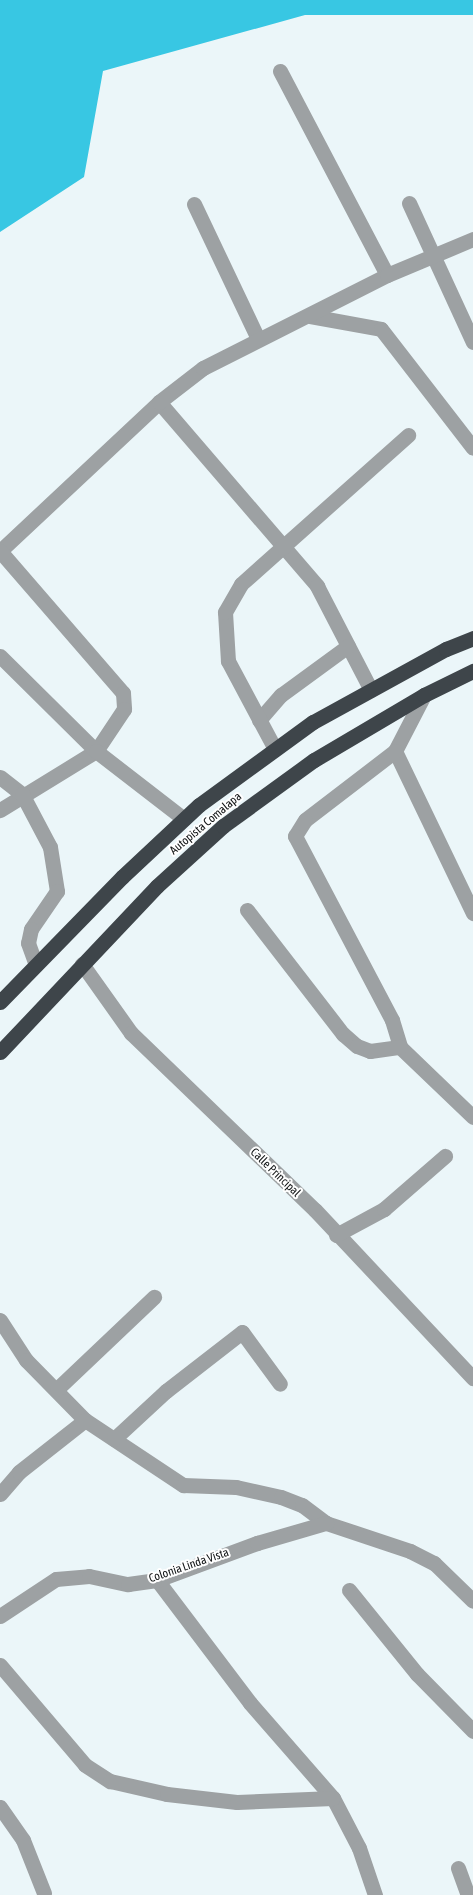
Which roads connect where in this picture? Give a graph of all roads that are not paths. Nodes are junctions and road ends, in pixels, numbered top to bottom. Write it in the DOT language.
graph roads {
  1 [pos="280,71"];
  2 [pos="409,203"];
  3 [pos="194,204"];
  4 [pos="473,239"];
  5 [pos="433,255"];
  6 [pos="386,275"];
  7 [pos="310,316"];
  8 [pos="258,339"];
  9 [pos="473,342"];
  10 [pos="159,402"];
  11 [pos="408,435"];
  12 [pos="473,448"];
  13 [pos="282,547"];
  14 [pos="0,551"];
  15 [pos="473,638"];
  16 [pos="348,646"];
  17 [pos="0,656"];
  18 [pos="473,671"];
  19 [pos="371,690"];
  20 [pos="424,694"];
  21 [pos="259,720"];
  22 [pos="275,749"];
  23 [pos="96,751"];
  24 [pos="395,751"];
  25 [pos="0,777"];
  26 [pos="22,794"];
  27 [pos="0,810"];
  28 [pos="184,818"];
  29 [pos="247,910"];
  30 [pos="473,913"];
  31 [pos="82,964"];
  32 [pos="36,965"];
  33 [pos="0,1002"];
  34 [pos="400,1047"];
  35 [pos="0,1052"];
  36 [pos="473,1116"];
  37 [pos="445,1156"];
  38 [pos="336,1235"];
  39 [pos="154,1297"];
  40 [pos="0,1320"];
  41 [pos="473,1378"];
  42 [pos="280,1384"];
  43 [pos="57,1389"];
  44 [pos="85,1420"];
  45 [pos="114,1439"];
  46 [pos="0,1494"];
  47 [pos="326,1523"];
  48 [pos="157,1580"];
  49 [pos="349,1590"];
  50 [pos="473,1601"];
  51 [pos="0,1616"];
  52 [pos="0,1665"];
  53 [pos="473,1731"];
  54 [pos="334,1798"];
  55 [pos="0,1807"];
  56 [pos="458,1868"];
  57 [pos="44,1893"];
  58 [pos="375,1895"];
  59 [pos="468,1895"];
  1 -- 6 [label="street"];
  2 -- 5 [label="street"];
  3 -- 8 [label="street"];
  4 -- 5 [label="street"];
  5 -- 6 [label="street"];
  5 -- 9 [label="street"];
  6 -- 7 [label="street"];
  7 -- 8 [label="street"];
  7 -- 12 [label="street"];
  8 -- 10 [label="street"];
  10 -- 13 [label="street"];
  10 -- 14 [label="street"];
  11 -- 13 [label="street"];
  13 -- 16 [label="street"];
  13 -- 21 [label="street"];
  14 -- 23 [label="street"];
  15 -- 19 [label="highway, Autopista Comalapa"];
  16 -- 19 [label="street"];
  16 -- 21 [label="street"];
  17 -- 23 [label="street"];
  18 -- 20 [label="highway, Autopista Comalapa"];
  19 -- 22 [label="highway, Autopista Comalapa"];
  20 -- 24 [label="street"];
  20 -- 31 [label="highway, Autopista Comalapa"];
  21 -- 22 [label="street"];
  22 -- 28 [label="highway, Autopista Comalapa"];
  23 -- 26 [label="street"];
  23 -- 28 [label="street"];
  24 -- 30 [label="street"];
  24 -- 34 [label="street"];
  25 -- 26 [label="street"];
  26 -- 27 [label="street"];
  26 -- 32 [label="street"];
  28 -- 32 [label="highway, Autopista Comalapa"];
  29 -- 34 [label="street"];
  31 -- 35 [label="highway, Autopista Comalapa"];
  31 -- 38 [label="street, Calle Principal"];
  32 -- 33 [label="highway, Autopista Comalapa"];
  34 -- 36 [label="street"];
  37 -- 38 [label="street"];
  38 -- 41 [label="street, Calle Principal"];
  39 -- 43 [label="street"];
  40 -- 43 [label="street"];
  42 -- 45 [label="street"];
  43 -- 44 [label="street"];
  44 -- 45 [label="street"];
  44 -- 46 [label="street"];
  45 -- 47 [label="street"];
  47 -- 48 [label="street, Colonia Linda Vista"];
  47 -- 50 [label="street"];
  48 -- 51 [label="street, Colonia Linda Vista"];
  48 -- 54 [label="street"];
  49 -- 53 [label="street"];
  52 -- 54 [label="street"];
  54 -- 58 [label="street"];
  55 -- 57 [label="street"];
  56 -- 59 [label="street"];
}
